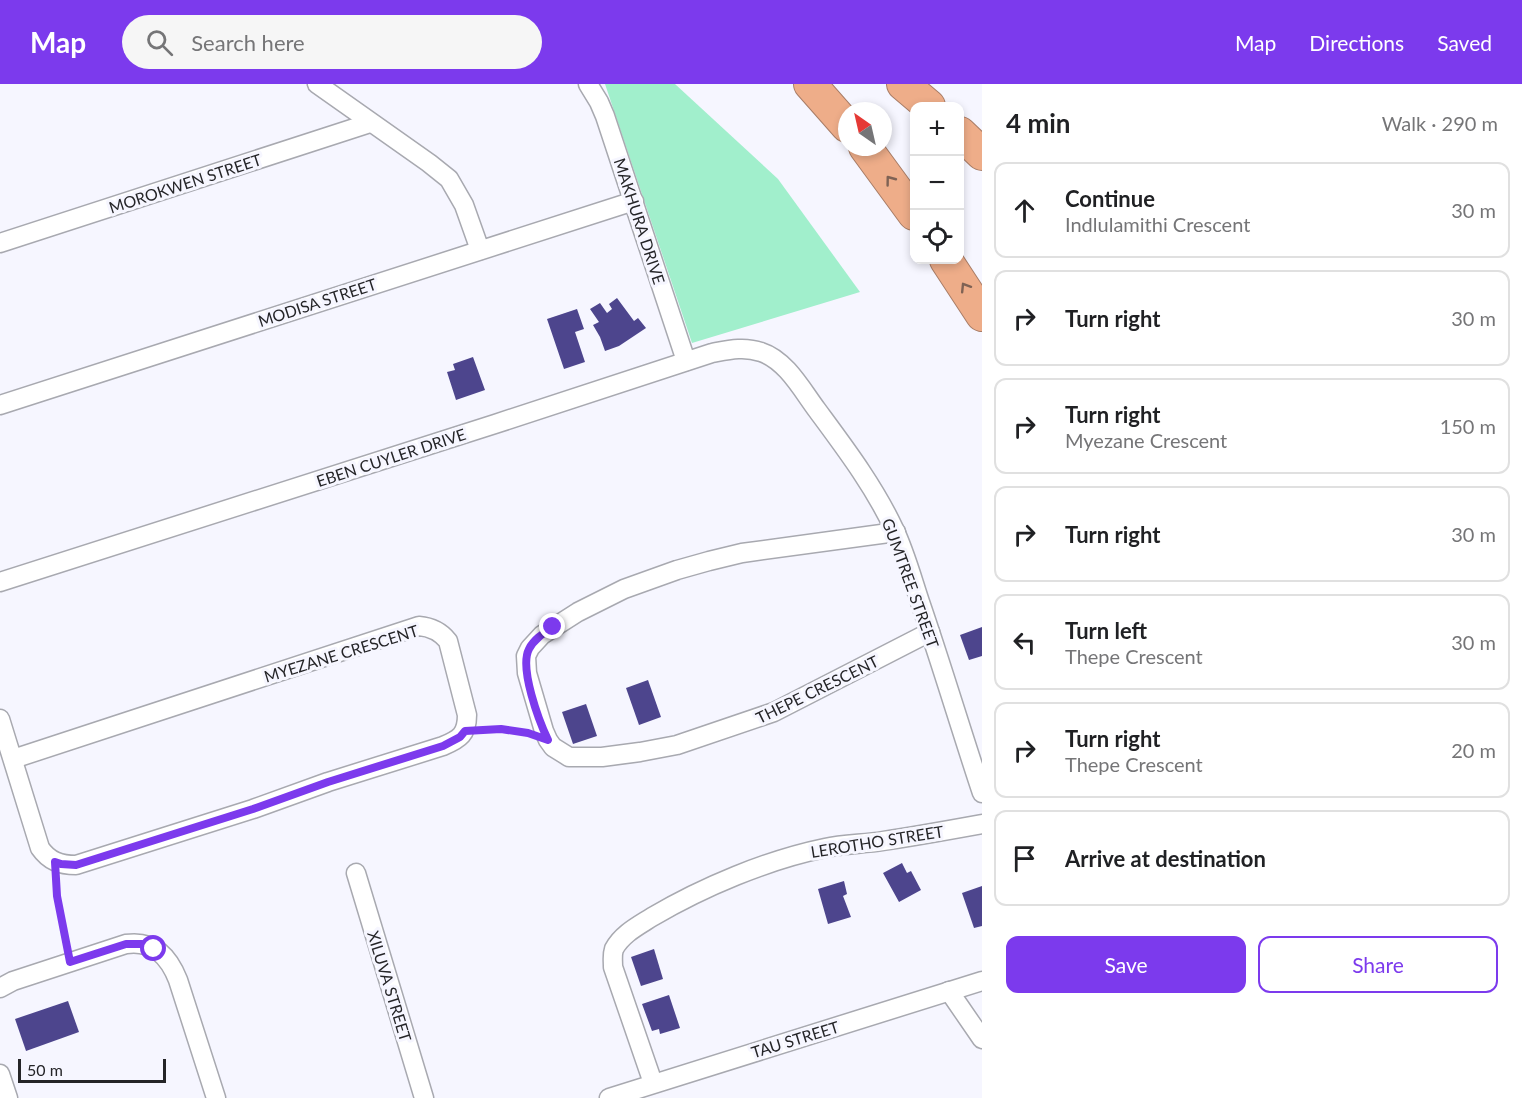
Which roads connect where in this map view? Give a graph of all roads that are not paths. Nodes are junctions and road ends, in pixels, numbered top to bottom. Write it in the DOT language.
graph roads {
  1 [pos="316,84"];
  2 [pos="588,84"];
  3 [pos="810,84"];
  4 [pos="903,84"];
  5 [pos="924,102"];
  6 [pos="838,116"];
  7 [pos="370,123"];
  8 [pos="964,137"];
  9 [pos="982,154"];
  10 [pos="872,156"];
  11 [pos="634,201"];
  12 [pos="912,210"];
  13 [pos="0,243"];
  14 [pos="480,250"];
  15 [pos="949,264"];
  16 [pos="982,315"];
  17 [pos="686,361"];
  18 [pos="780,363"];
  19 [pos="0,405"];
  20 [pos="896,532"];
  21 [pos="0,582"];
  22 [pos="930,632"];
  23 [pos="0,719"];
  24 [pos="13,759"];
  25 [pos="982,794"];
  26 [pos="982,824"];
  27 [pos="356,873"];
  28 [pos="982,981"];
  29 [pos="0,988"];
  30 [pos="949,991"];
  31 [pos="982,1039"];
  32 [pos="0,1074"];
  33 [pos="653,1083"];
  34 [pos="8,1098"];
  35 [pos="216,1098"];
  36 [pos="424,1098"];
  37 [pos="609,1098"];
  1 -- 7 [label="street"];
  2 -- 11 [label="street, MAKHURA DRIVE"];
  3 -- 6 [label="highway"];
  4 -- 5 [label="highway"];
  7 -- 13 [label="street, MOROKWEN STREET"];
  7 -- 14 [label="street"];
  8 -- 9 [label="highway"];
  12 -- 10 [label="highway, one-way"];
  11 -- 14 [label="street, MODISA STREET"];
  11 -- 17 [label="street, MAKHURA DRIVE"];
  14 -- 19 [label="street, MODISA STREET"];
  16 -- 15 [label="highway, one-way"];
  17 -- 18 [label="street, EBEN CUYLER DRIVE"];
  17 -- 21 [label="street, EBEN CUYLER DRIVE"];
  18 -- 20 [label="street, GUMTREE STREET"];
  20 -- 22 [label="street, GUMTREE STREET"];
  20 -- 22 [label="street, THEPE CRESCENT"];
  22 -- 25 [label="street, GUMTREE STREET"];
  23 -- 24 [label="street"];
  24 -- 24 [label="street, MYEZANE CRESCENT"];
  26 -- 33 [label="street, LEROTHO STREET"];
  27 -- 36 [label="street, XILUVA STREET"];
  28 -- 30 [label="street, TAU STREET"];
  29 -- 35 [label="street"];
  30 -- 31 [label="street"];
  30 -- 33 [label="street, TAU STREET"];
  32 -- 34 [label="street"];
  33 -- 37 [label="street, TAU STREET"];
}
